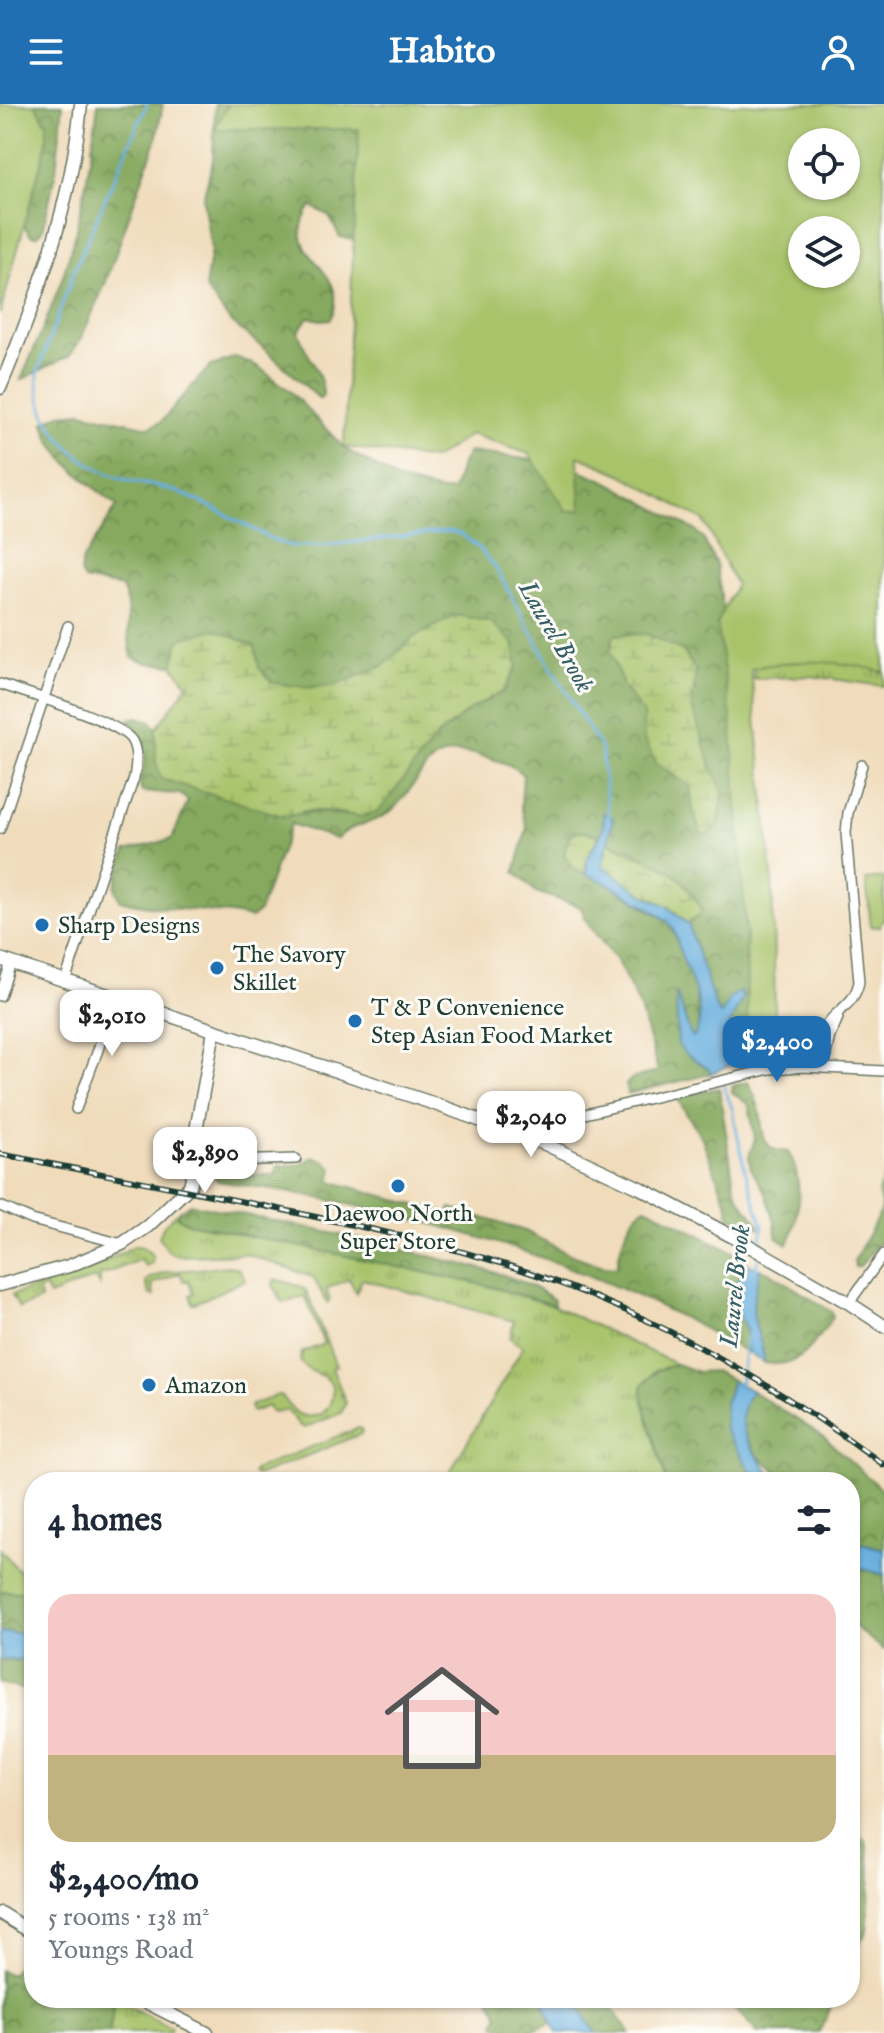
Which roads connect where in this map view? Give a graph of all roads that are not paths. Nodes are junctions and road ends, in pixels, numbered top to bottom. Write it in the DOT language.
graph roads {
  1 [pos="81,104"];
  2 [pos="0,388"];
  3 [pos="68,626"];
  4 [pos="0,684"];
  5 [pos="42,699"];
  6 [pos="862,765"];
  7 [pos="0,829"];
  8 [pos="6,961"];
  9 [pos="65,981"];
  10 [pos="0,996"];
  11 [pos="114,996"];
  12 [pos="842,1012"];
  13 [pos="214,1031"];
  14 [pos="809,1067"];
  15 [pos="823,1068"];
  16 [pos="884,1071"];
  17 [pos="76,1109"];
  18 [pos="545,1144"];
  19 [pos="296,1159"];
  20 [pos="194,1168"];
  21 [pos="0,1206"];
  22 [pos="122,1244"];
  23 [pos="884,1254"];
  24 [pos="0,1285"];
  25 [pos="849,1303"];
  26 [pos="884,1326"];
  27 [pos="0,1913"];
  28 [pos="24,1928"];
  29 [pos="158,2008"];
  30 [pos="207,2033"];
  1 -- 2 [label="main road"];
  3 -- 5 [label="street"];
  4 -- 5 [label="street"];
  5 -- 7 [label="street"];
  5 -- 9 [label="street"];
  6 -- 12 [label="street"];
  8 -- 9 [label="main road"];
  8 -- 10 [label="street"];
  9 -- 11 [label="main road"];
  11 -- 13 [label="main road"];
  11 -- 17 [label="street"];
  12 -- 14 [label="street"];
  12 -- 15 [label="street"];
  13 -- 18 [label="main road"];
  13 -- 20 [label="main road"];
  14 -- 15 [label="street"];
  14 -- 18 [label="street"];
  15 -- 16 [label="street"];
  18 -- 25 [label="main road"];
  19 -- 20 [label="street"];
  20 -- 22 [label="main road"];
  21 -- 22 [label="street"];
  22 -- 24 [label="main road"];
  23 -- 25 [label="street"];
  25 -- 26 [label="main road"];
  27 -- 28 [label="main road"];
  29 -- 30 [label="main road"];
}
